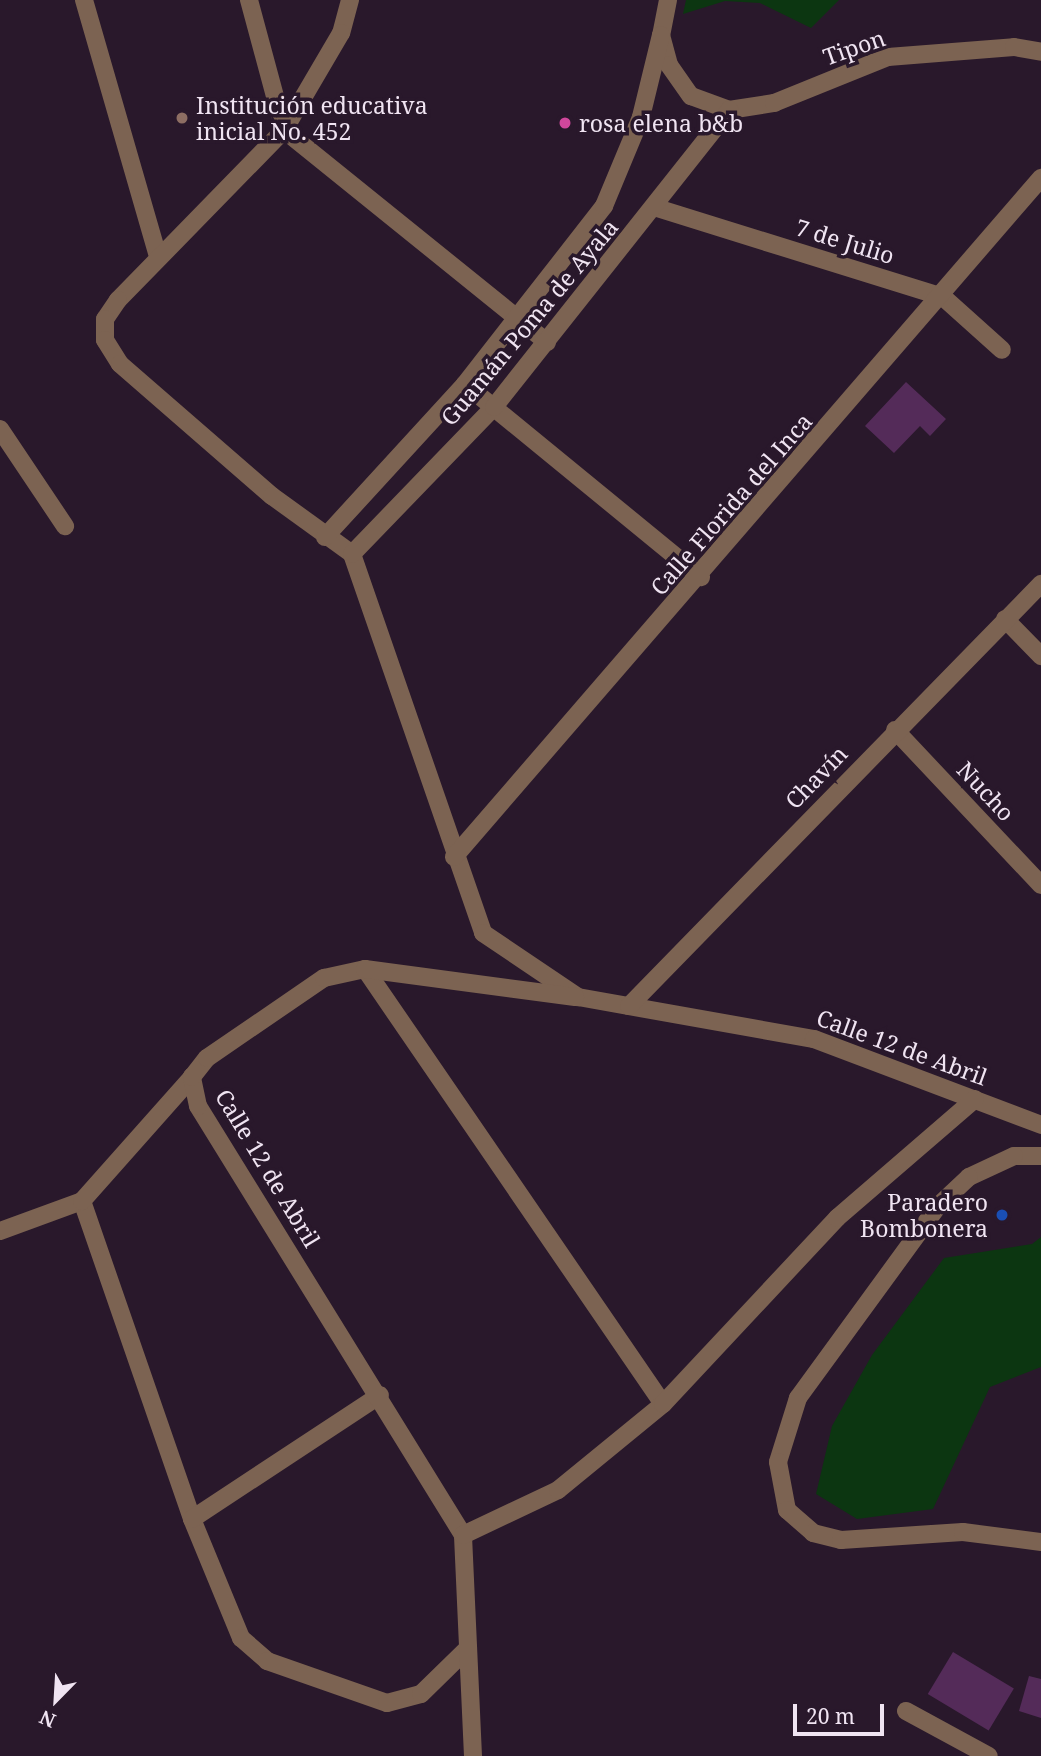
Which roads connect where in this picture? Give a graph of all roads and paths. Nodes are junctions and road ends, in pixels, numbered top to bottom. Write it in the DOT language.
graph roads {
  1 [pos="84,0"];
  2 [pos="249,0"];
  3 [pos="350,0"];
  4 [pos="668,0"];
  5 [pos="661,35"];
  6 [pos="1041,52"];
  7 [pos="729,110"];
  8 [pos="284,130"];
  9 [pos="1041,178"];
  10 [pos="657,208"];
  11 [pos="158,257"];
  12 [pos="943,297"];
  13 [pos="521,318"];
  14 [pos="547,342"];
  15 [pos="1002,350"];
  16 [pos="466,384"];
  17 [pos="494,407"];
  18 [pos="0,429"];
  19 [pos="65,526"];
  20 [pos="325,537"];
  21 [pos="352,554"];
  22 [pos="701,577"];
  23 [pos="1041,584"];
  24 [pos="1005,619"];
  25 [pos="1041,656"];
  26 [pos="895,730"];
  27 [pos="454,857"];
  28 [pos="1041,886"];
  29 [pos="365,969"];
  30 [pos="578,997"];
  31 [pos="629,1006"];
  32 [pos="192,1077"];
  33 [pos="975,1099"];
  34 [pos="1041,1125"];
  35 [pos="1041,1156"];
  36 [pos="82,1201"];
  37 [pos="0,1231"];
  38 [pos="380,1395"];
  39 [pos="663,1404"];
  40 [pos="192,1519"];
  41 [pos="463,1535"];
  42 [pos="1041,1542"];
  43 [pos="468,1647"];
  44 [pos="906,1711"];
  45 [pos="473,1756"];
  46 [pos="989,1756"];
  1 -- 11 [label="street"];
  2 -- 8 [label="street"];
  3 -- 8 [label="street"];
  4 -- 5 [label="street"];
  5 -- 7 [label="street"];
  5 -- 13 [label="street"];
  6 -- 7 [label="street, Tipon"];
  7 -- 10 [label="street, Guamán Poma de Ayala"];
  8 -- 11 [label="street"];
  8 -- 13 [label="street"];
  9 -- 12 [label="street, Calle Florida del Inca"];
  10 -- 12 [label="street, 7 de Julio"];
  10 -- 14 [label="street, Guamán Poma de Ayala"];
  11 -- 20 [label="street"];
  12 -- 15 [label="street, 7 de Julio"];
  12 -- 22 [label="street, Calle Florida del Inca"];
  13 -- 14 [label="street"];
  13 -- 16 [label="street"];
  14 -- 17 [label="street, Guamán Poma de Ayala"];
  16 -- 17 [label="street"];
  16 -- 20 [label="street"];
  17 -- 21 [label="street, Guamán Poma de Ayala"];
  17 -- 22 [label="street"];
  18 -- 19 [label="street"];
  20 -- 21 [label="street"];
  21 -- 27 [label="street, Calle 12 de Abril"];
  22 -- 27 [label="street, Calle Florida del Inca"];
  23 -- 24 [label="street, Chavín"];
  24 -- 25 [label="street"];
  24 -- 26 [label="street, Chavín"];
  26 -- 28 [label="street, Nucho"];
  26 -- 31 [label="street, Chavín"];
  27 -- 30 [label="street, Calle 12 de Abril"];
  29 -- 30 [label="street, Calle 12 de Abril"];
  29 -- 32 [label="street, Calle 12 de Abril"];
  29 -- 39 [label="street"];
  30 -- 31 [label="street, Calle 12 de Abril"];
  31 -- 33 [label="street, Calle 12 de Abril"];
  32 -- 36 [label="street"];
  32 -- 38 [label="street, Calle 12 de Abril"];
  33 -- 34 [label="street, Calle 12 de Abril"];
  33 -- 39 [label="street"];
  35 -- 42 [label="street"];
  36 -- 37 [label="street"];
  36 -- 40 [label="street"];
  38 -- 40 [label="street"];
  38 -- 41 [label="street, Calle 12 de Abril"];
  39 -- 41 [label="street"];
  40 -- 43 [label="street"];
  41 -- 43 [label="street"];
  43 -- 45 [label="street"];
  44 -- 46 [label="street"];
}
